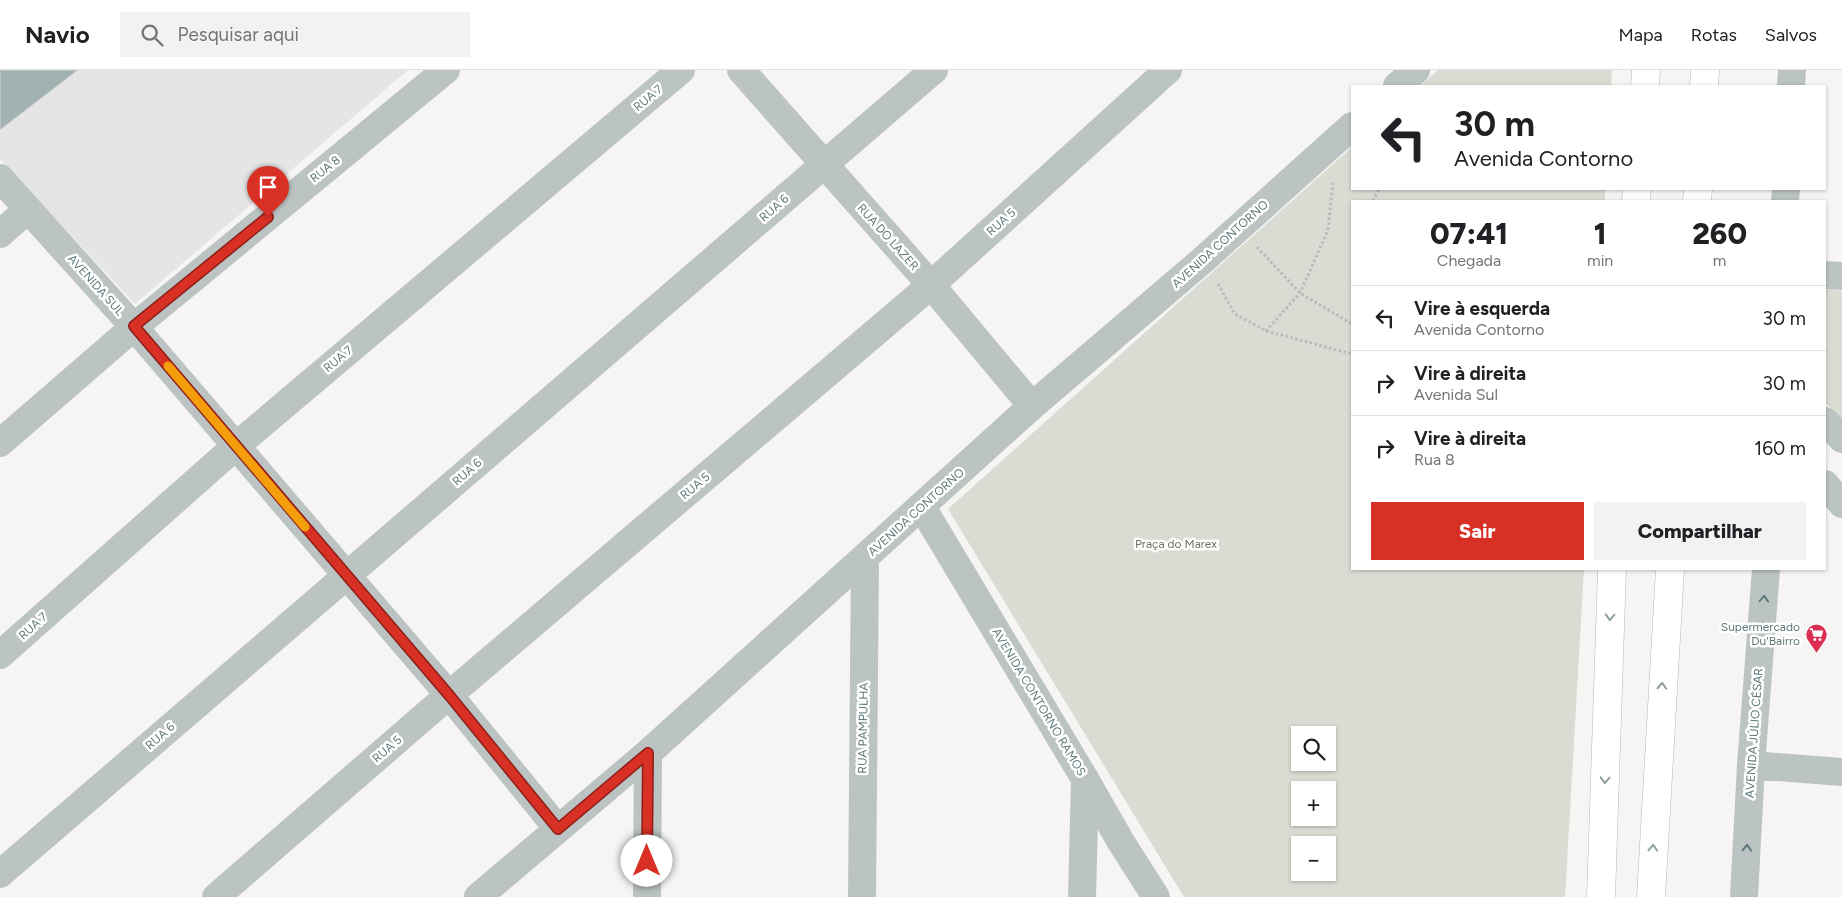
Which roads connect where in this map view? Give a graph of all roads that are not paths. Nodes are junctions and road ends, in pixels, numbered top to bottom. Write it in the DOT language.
graph roads {
  1 [pos="446,70"];
  2 [pos="681,70"];
  3 [pos="741,70"];
  4 [pos="934,70"];
  5 [pos="1168,70"];
  6 [pos="1416,70"];
  7 [pos="1646,70"];
  8 [pos="1705,70"];
  9 [pos="1792,70"];
  10 [pos="1399,85"];
  11 [pos="1645,85"];
  12 [pos="1704,85"];
  13 [pos="1791,85"];
  14 [pos="1345,132"];
  15 [pos="824,164"];
  16 [pos="0,178"];
  17 [pos="28,209"];
  18 [pos="0,234"];
  19 [pos="1826,275"];
  20 [pos="1842,276"];
  21 [pos="931,285"];
  22 [pos="134,326"];
  23 [pos="1032,406"];
  24 [pos="1826,422"];
  25 [pos="1842,439"];
  26 [pos="0,443"];
  27 [pos="236,446"];
  28 [pos="922,507"];
  29 [pos="865,558"];
  30 [pos="1612,570"];
  31 [pos="1670,570"];
  32 [pos="1766,570"];
  33 [pos="346,575"];
  34 [pos="0,655"];
  35 [pos="449,695"];
  36 [pos="648,753"];
  37 [pos="1751,765"];
  38 [pos="1842,772"];
  39 [pos="1085,779"];
  40 [pos="558,829"];
  41 [pos="0,874"];
  42 [pos="0,892"];
  43 [pos="4,897"];
  44 [pos="216,897"];
  45 [pos="478,897"];
  46 [pos="647,897"];
  47 [pos="862,897"];
  48 [pos="1082,897"];
  49 [pos="1156,897"];
  50 [pos="1601,897"];
  51 [pos="1651,897"];
  52 [pos="1744,897"];
  1 -- 22 [label="street, RUA 8"];
  2 -- 27 [label="street, RUA 7"];
  3 -- 15 [label="street, RUA DO LAZER"];
  4 -- 15 [label="street, RUA 6"];
  5 -- 21 [label="street, RUA 5"];
  6 -- 10 [label="street"];
  7 -- 11 [label="main road"];
  8 -- 12 [label="main road"];
  9 -- 13 [label="street"];
  14 -- 23 [label="street, AVENIDA CONTORNO"];
  15 -- 21 [label="street, RUA DO LAZER"];
  15 -- 33 [label="street, RUA 6"];
  16 -- 17 [label="street, AVENIDA SUL"];
  17 -- 18 [label="street"];
  17 -- 22 [label="street, AVENIDA SUL"];
  19 -- 20 [label="street"];
  21 -- 23 [label="street, RUA DO LAZER"];
  21 -- 35 [label="street, RUA 5"];
  22 -- 26 [label="street, RUA 8"];
  22 -- 27 [label="street, AVENIDA SUL"];
  23 -- 28 [label="street, AVENIDA CONTORNO"];
  24 -- 25 [label="street"];
  27 -- 33 [label="street, AVENIDA SUL"];
  27 -- 34 [label="street, RUA 7"];
  28 -- 29 [label="street, AVENIDA CONTORNO"];
  28 -- 39 [label="street, AVENIDA CONTORNO RAMOS"];
  29 -- 36 [label="street, AVENIDA CONTORNO"];
  29 -- 47 [label="street, RUA PAMPULHA"];
  30 -- 50 [label="main road, one-way"];
  51 -- 31 [label="main road, one-way"];
  37 -- 32 [label="street, AVENIDA JÚLIO CÉSAR, one-way"];
  33 -- 35 [label="street, AVENIDA SUL"];
  33 -- 41 [label="street, RUA 6"];
  35 -- 40 [label="street, AVENIDA SUL"];
  35 -- 44 [label="street, RUA 5"];
  36 -- 40 [label="street, AVENIDA CONTORNO"];
  36 -- 46 [label="street"];
  37 -- 38 [label="street"];
  52 -- 37 [label="street, AVENIDA JÚLIO CÉSAR, one-way"];
  39 -- 48 [label="street"];
  39 -- 49 [label="street, AVENIDA CONTORNO RAMOS"];
  40 -- 45 [label="street, AVENIDA CONTORNO"];
  42 -- 43 [label="street"];
}
